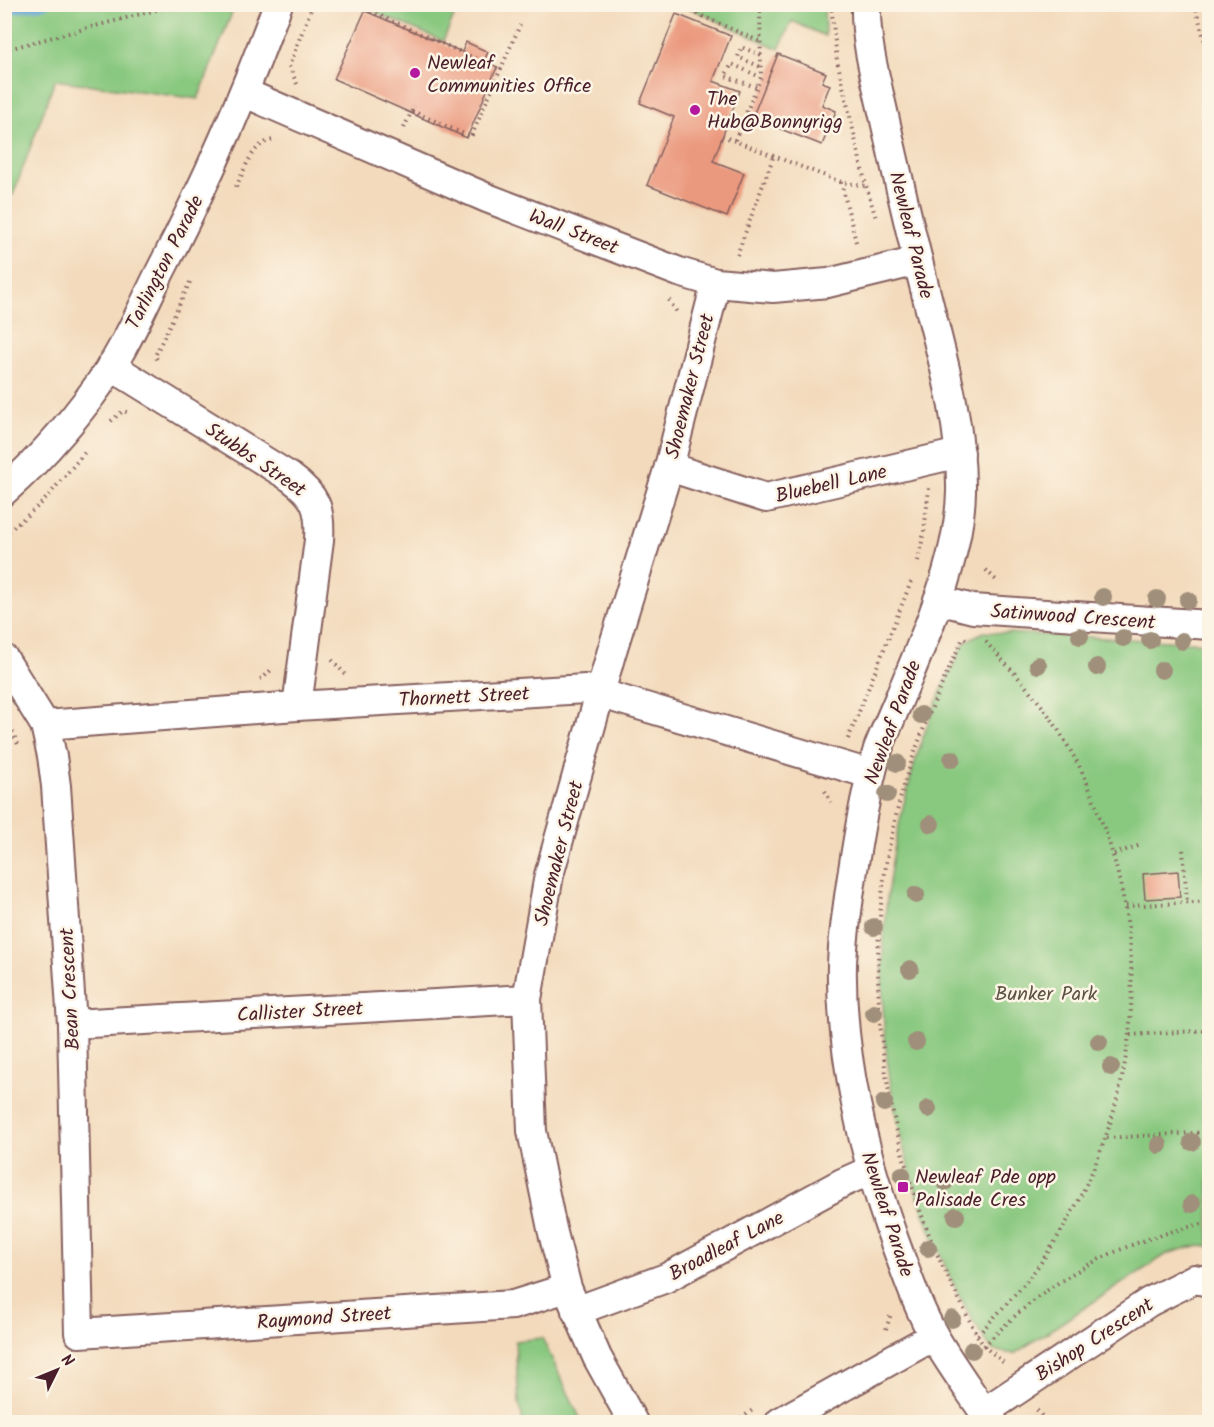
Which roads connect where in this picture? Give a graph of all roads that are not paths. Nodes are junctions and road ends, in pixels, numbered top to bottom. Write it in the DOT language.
graph roads {
  1 [pos="278,4"];
  2 [pos="866,4"];
  3 [pos="244,93"];
  4 [pos="918,261"];
  5 [pos="716,283"];
  6 [pos="111,366"];
  7 [pos="960,453"];
  8 [pos="669,467"];
  9 [pos="4,491"];
  10 [pos="938,600"];
  11 [pos="1209,625"];
  12 [pos="10,649"];
  13 [pos="601,693"];
  14 [pos="297,706"];
  15 [pos="45,724"];
  16 [pos="870,774"];
  17 [pos="527,999"];
  18 [pos="72,1024"];
  19 [pos="871,1170"];
  20 [pos="1209,1282"];
  21 [pos="571,1299"];
  22 [pos="79,1333"];
  23 [pos="934,1336"];
  24 [pos="988,1417"];
  25 [pos="633,1422"];
  26 [pos="780,1422"];
  1 -- 3 [label="street, Tarlington Parade"];
  2 -- 4 [label="street, Newleaf Parade"];
  3 -- 5 [label="street, Wall Street"];
  3 -- 6 [label="street, Tarlington Parade"];
  4 -- 5 [label="street, Wall Street"];
  4 -- 7 [label="street, Newleaf Parade"];
  5 -- 8 [label="street, Shoemaker Street"];
  6 -- 9 [label="street, Tarlington Parade"];
  6 -- 14 [label="street, Stubbs Street"];
  7 -- 8 [label="street, Bluebell Lane"];
  7 -- 10 [label="street, Newleaf Parade"];
  8 -- 13 [label="street, Shoemaker Street"];
  10 -- 11 [label="street, Satinwood Crescent"];
  10 -- 16 [label="street, Newleaf Parade"];
  12 -- 15 [label="street, Bean Crescent"];
  13 -- 14 [label="street, Thornett Street"];
  13 -- 16 [label="street, Thornett Street"];
  13 -- 17 [label="street, Shoemaker Street"];
  14 -- 15 [label="street, Thornett Street"];
  15 -- 18 [label="street, Bean Crescent"];
  16 -- 19 [label="street, Newleaf Parade"];
  17 -- 18 [label="street, Callister Street"];
  17 -- 21 [label="street, Shoemaker Street"];
  18 -- 22 [label="street, Bean Crescent"];
  19 -- 21 [label="street, Broadleaf Lane"];
  19 -- 23 [label="street, Newleaf Parade"];
  20 -- 24 [label="street, Bishop Crescent"];
  21 -- 22 [label="street, Raymond Street"];
  21 -- 25 [label="street, Shoemaker Street"];
  23 -- 24 [label="street, Newleaf Parade"];
  23 -- 26 [label="street"];
}
